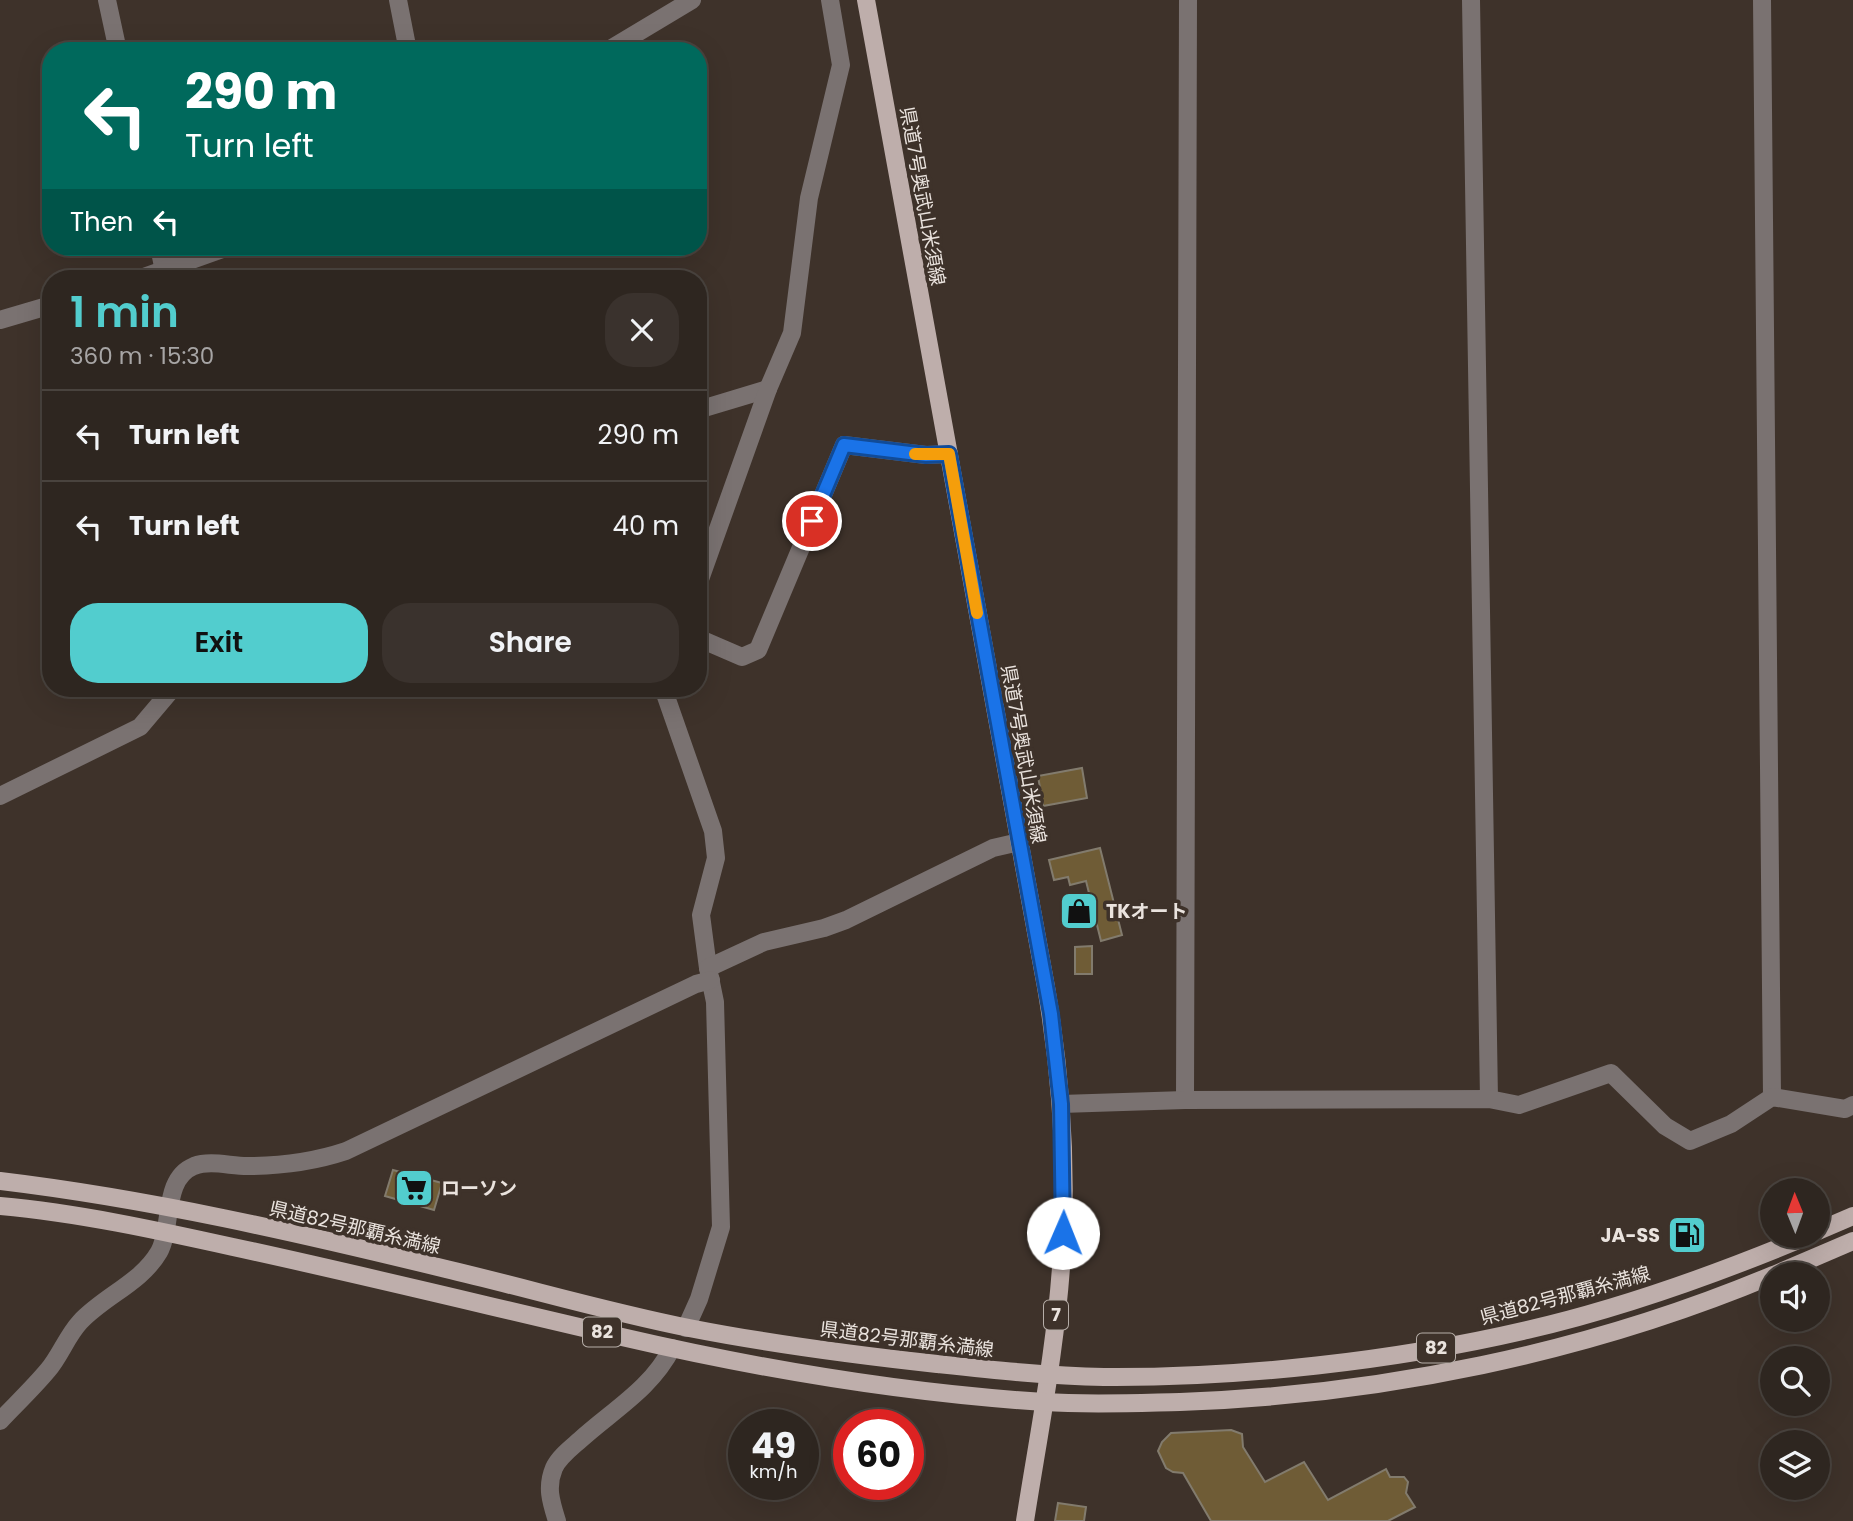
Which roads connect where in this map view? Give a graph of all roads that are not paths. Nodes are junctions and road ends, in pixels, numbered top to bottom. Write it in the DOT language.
graph roads {
  1 [pos="107,0"];
  2 [pos="398,0"];
  3 [pos="691,0"];
  4 [pos="830,0"];
  5 [pos="866,0"];
  6 [pos="1188,0"];
  7 [pos="1471,0"];
  8 [pos="1762,0"];
  9 [pos="116,42"];
  10 [pos="406,42"];
  11 [pos="622,42"];
  12 [pos="204,256"];
  13 [pos="167,270"];
  14 [pos="42,308"];
  15 [pos="0,320"];
  16 [pos="768,388"];
  17 [pos="707,407"];
  18 [pos="949,454"];
  19 [pos="707,560"];
  20 [pos="707,642"];
  21 [pos="165,697"];
  22 [pos="666,697"];
  23 [pos="0,796"];
  24 [pos="1019,842"];
  25 [pos="710,974"];
  26 [pos="1772,1097"];
  27 [pos="1489,1098"];
  28 [pos="1185,1100"];
  29 [pos="1061,1104"];
  30 [pos="1853,1105"];
  31 [pos="0,1181"];
  32 [pos="0,1206"];
  33 [pos="170,1209"];
  34 [pos="1853,1216"];
  35 [pos="1830,1226"];
  36 [pos="165,1232"];
  37 [pos="1853,1241"];
  38 [pos="1779,1248"];
  39 [pos="1804,1262"];
  40 [pos="1760,1281"];
  41 [pos="686,1328"];
  42 [pos="672,1348"];
  43 [pos="1048,1375"];
  44 [pos="1044,1402"];
  45 [pos="0,1421"];
  46 [pos="557,1521"];
  47 [pos="1025,1521"];
  1 -- 9 [label="street"];
  2 -- 10 [label="street"];
  3 -- 11 [label="street"];
  4 -- 16 [label="street"];
  5 -- 18 [label="main road, 県道7号奥武山米須線 / 7"];
  6 -- 28 [label="street"];
  7 -- 27 [label="street"];
  8 -- 26 [label="street"];
  12 -- 13 [label="street"];
  14 -- 15 [label="street"];
  16 -- 17 [label="street"];
  16 -- 19 [label="street"];
  18 -- 20 [label="street"];
  18 -- 24 [label="main road, 県道7号奥武山米須線 / 7"];
  21 -- 23 [label="street"];
  22 -- 25 [label="street"];
  24 -- 25 [label="street"];
  24 -- 29 [label="main road, 県道7号奥武山米須線 / 7"];
  25 -- 33 [label="street"];
  25 -- 41 [label="street"];
  26 -- 27 [label="street"];
  26 -- 30 [label="street"];
  27 -- 28 [label="street"];
  28 -- 29 [label="street"];
  29 -- 43 [label="main road, 県道7号奥武山米須線 / 7"];
  31 -- 33 [label="main road, 県道82号那覇糸満線 / 82"];
  32 -- 36 [label="main road, 82"];
  33 -- 36 [label="street"];
  33 -- 41 [label="main road, 県道82号那覇糸満線 / 82"];
  34 -- 35 [label="main road"];
  36 -- 42 [label="main road, 82"];
  36 -- 45 [label="street"];
  37 -- 39 [label="main road, 82"];
  38 -- 43 [label="main road, 県道82号那覇糸満線 / 82"];
  40 -- 44 [label="main road, 82"];
  41 -- 43 [label="main road, 県道82号那覇糸満線 / 82"];
  42 -- 44 [label="main road, 82"];
  42 -- 46 [label="street"];
  43 -- 44 [label="main road, 県道7号奥武山米須線 / 7"];
  44 -- 47 [label="main road, 県道7号奥武山米須線 / 7"];
}
